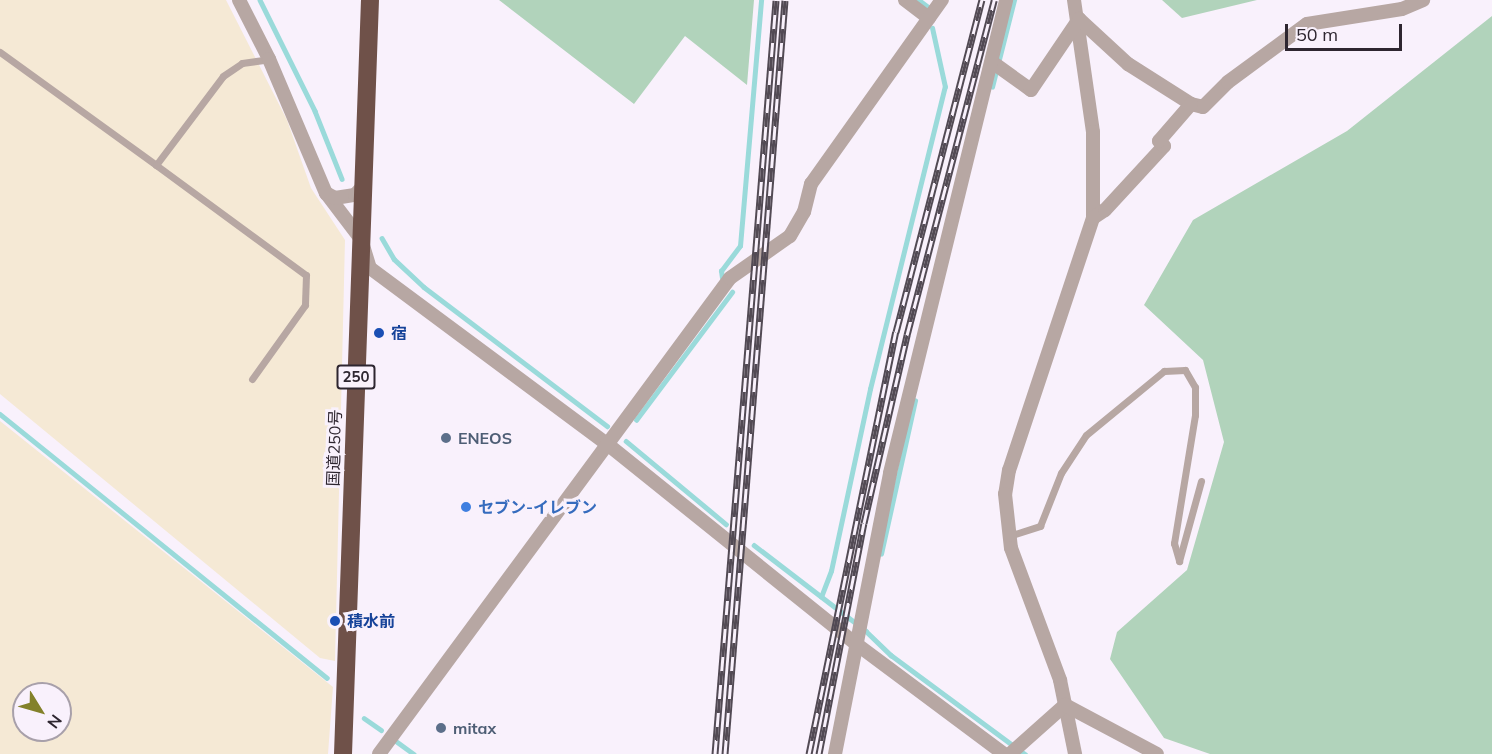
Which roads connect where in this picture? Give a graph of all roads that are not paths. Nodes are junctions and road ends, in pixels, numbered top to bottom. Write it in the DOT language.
graph roads {
  1 [pos="239,0"];
  2 [pos="370,0"];
  3 [pos="904,0"];
  4 [pos="942,0"];
  5 [pos="1006,0"];
  6 [pos="1074,0"];
  7 [pos="1423,0"];
  8 [pos="929,18"];
  9 [pos="1079,19"];
  10 [pos="0,52"];
  11 [pos="269,59"];
  12 [pos="996,65"];
  13 [pos="1191,104"];
  14 [pos="156,165"];
  15 [pos="365,183"];
  16 [pos="326,194"];
  17 [pos="1093,218"];
  18 [pos="361,239"];
  19 [pos="252,379"];
  20 [pos="606,443"];
  21 [pos="1201,481"];
  22 [pos="1009,536"];
  23 [pos="857,632"];
  24 [pos="1065,705"];
  25 [pos="1011,751"];
  26 [pos="343,754"];
  27 [pos="379,754"];
  28 [pos="835,754"];
  29 [pos="1075,754"];
  30 [pos="1157,754"];
  1 -- 11 [label="street"];
  2 -- 15 [label="highway, 国道250号 / 250"];
  3 -- 8 [label="street"];
  4 -- 8 [label="street"];
  5 -- 12 [label="street"];
  6 -- 9 [label="street"];
  7 -- 13 [label="street"];
  8 -- 20 [label="street"];
  9 -- 12 [label="street"];
  9 -- 13 [label="street"];
  9 -- 17 [label="street"];
  10 -- 14 [label="lane"];
  11 -- 14 [label="lane"];
  11 -- 16 [label="street"];
  12 -- 23 [label="street"];
  13 -- 17 [label="street"];
  14 -- 19 [label="lane"];
  15 -- 16 [label="street"];
  15 -- 18 [label="highway, 国道250号 / 250"];
  16 -- 18 [label="street"];
  17 -- 22 [label="street"];
  18 -- 20 [label="street"];
  18 -- 26 [label="highway, 国道250号 / 250"];
  20 -- 23 [label="street"];
  20 -- 27 [label="street"];
  21 -- 22 [label="lane"];
  22 -- 24 [label="street"];
  23 -- 25 [label="street"];
  23 -- 28 [label="street"];
  24 -- 25 [label="street"];
  24 -- 29 [label="street"];
  24 -- 30 [label="street"];
}
